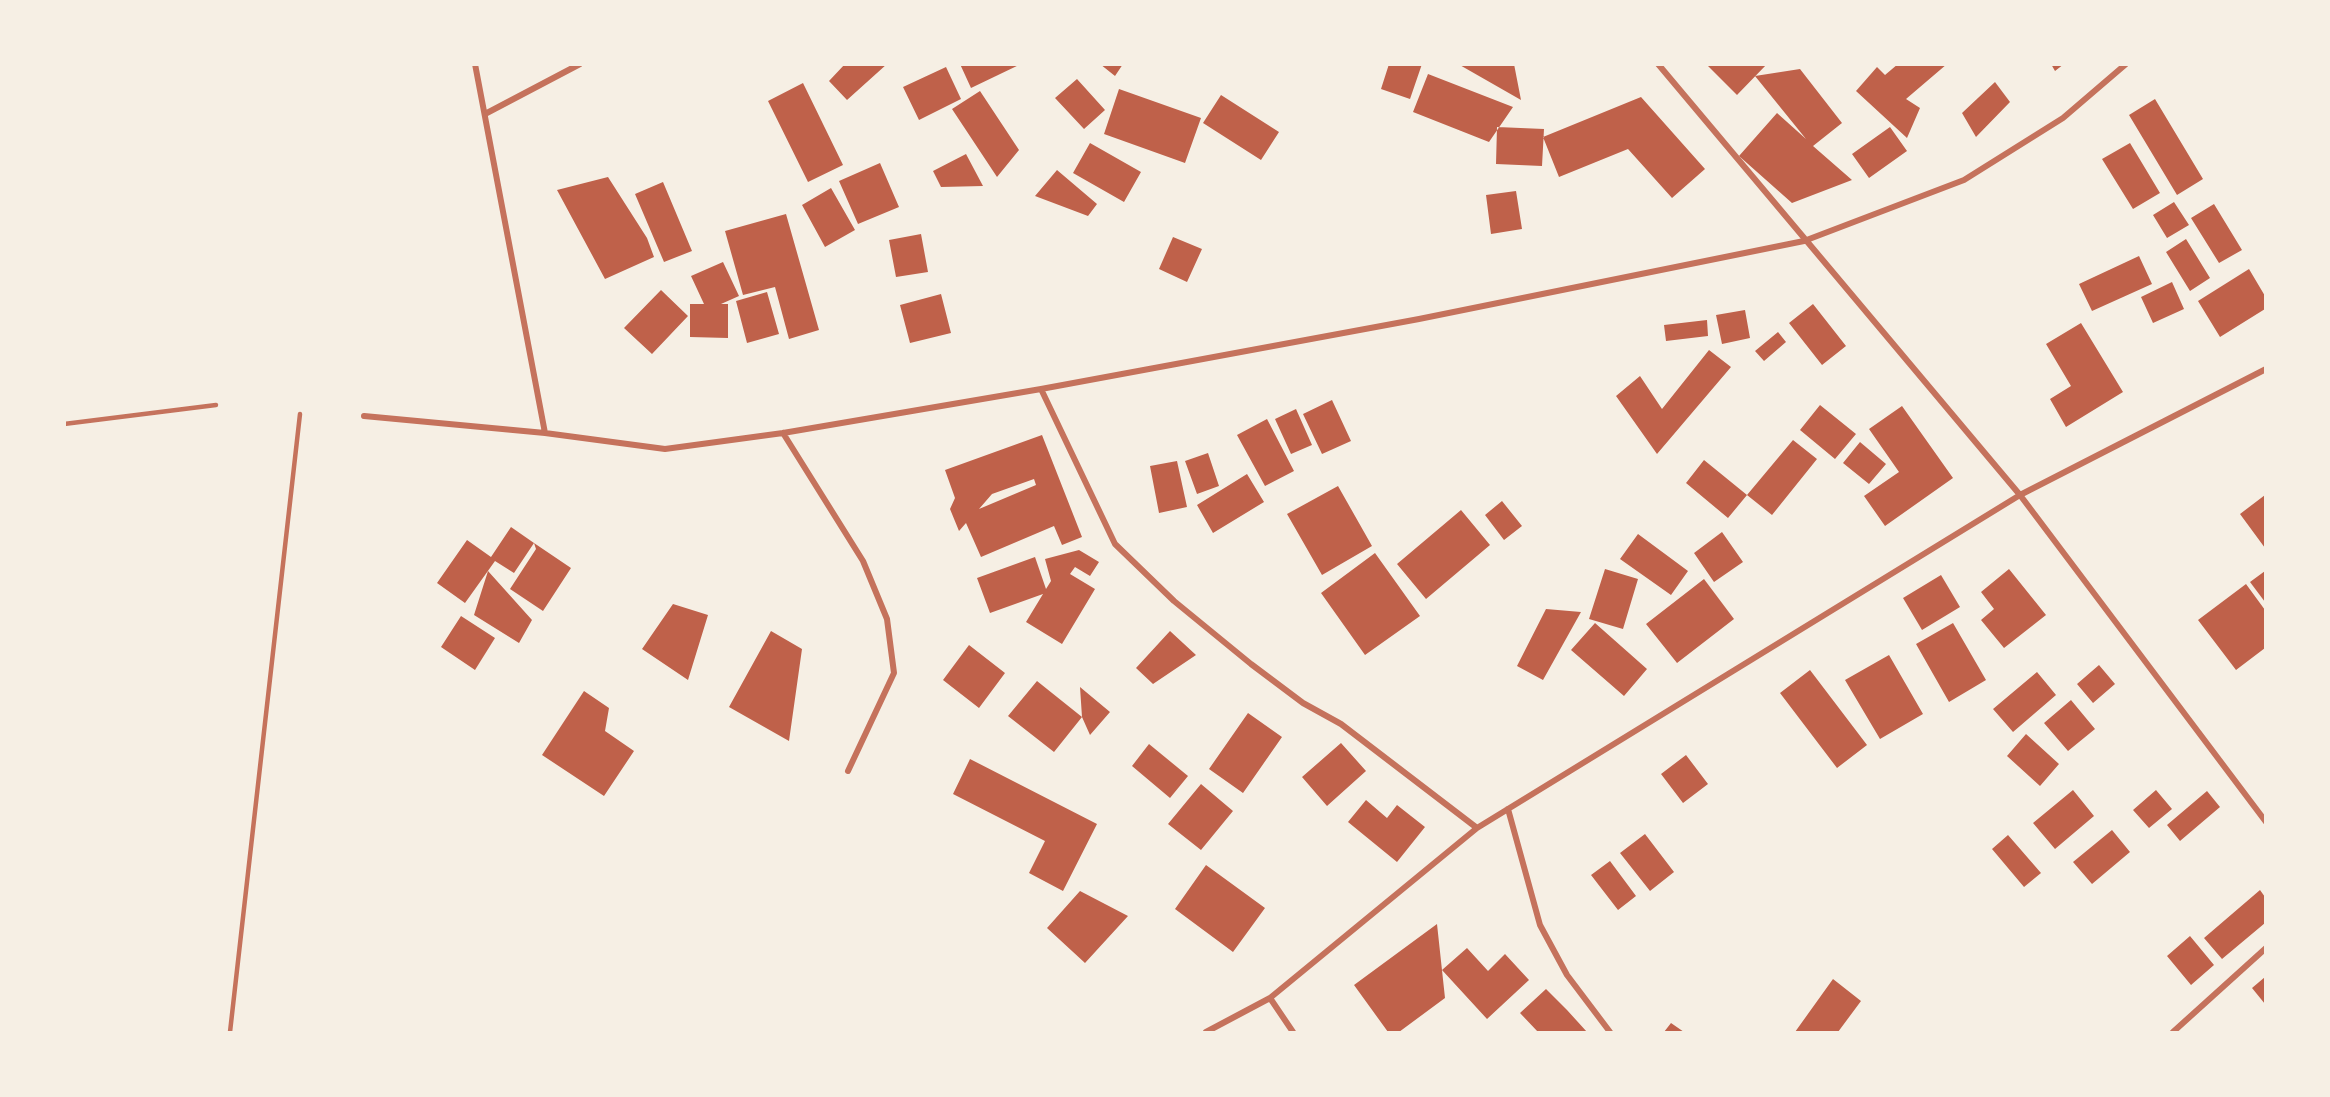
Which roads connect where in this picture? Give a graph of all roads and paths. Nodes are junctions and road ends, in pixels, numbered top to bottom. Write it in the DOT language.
graph roads {
  1 [pos="475,64"];
  2 [pos="580,64"];
  3 [pos="2126,64"];
  4 [pos="1661,66"];
  5 [pos="485,114"];
  6 [pos="1804,241"];
  7 [pos="2265,369"];
  8 [pos="1041,389"];
  9 [pos="216,405"];
  10 [pos="300,414"];
  11 [pos="364,416"];
  12 [pos="64,424"];
  13 [pos="545,433"];
  14 [pos="783,434"];
  15 [pos="2020,495"];
  16 [pos="848,771"];
  17 [pos="1508,809"];
  18 [pos="2265,822"];
  19 [pos="1477,828"];
  20 [pos="2265,948"];
  21 [pos="1270,998"];
  22 [pos="230,1032"];
  23 [pos="1206,1032"];
  24 [pos="1293,1032"];
  25 [pos="1610,1032"];
  26 [pos="2173,1032"];
  1 -- 5 [label="street"];
  2 -- 5 [label="street"];
  3 -- 6 [label="street"];
  4 -- 6 [label="street"];
  5 -- 13 [label="street"];
  6 -- 8 [label="street"];
  6 -- 15 [label="street"];
  7 -- 15 [label="street"];
  8 -- 14 [label="street"];
  8 -- 19 [label="street"];
  9 -- 12 [label="lane"];
  10 -- 22 [label="lane"];
  11 -- 13 [label="street"];
  13 -- 14 [label="street"];
  14 -- 16 [label="street"];
  15 -- 17 [label="street"];
  15 -- 18 [label="street"];
  17 -- 19 [label="street"];
  17 -- 25 [label="street"];
  19 -- 21 [label="street"];
  20 -- 26 [label="street"];
  21 -- 23 [label="street"];
  21 -- 24 [label="street"];
}
